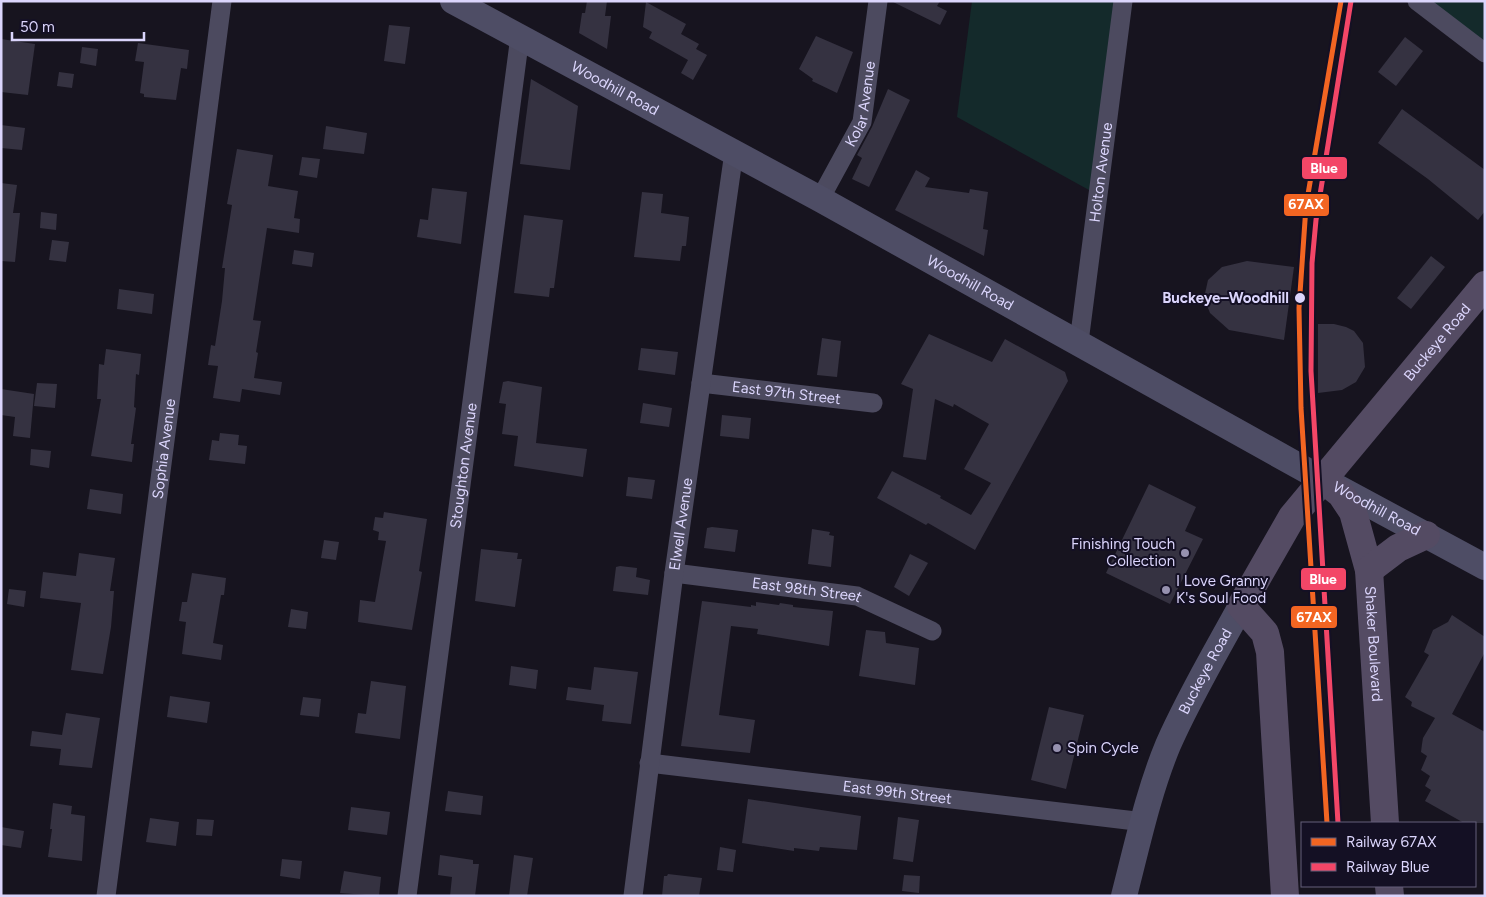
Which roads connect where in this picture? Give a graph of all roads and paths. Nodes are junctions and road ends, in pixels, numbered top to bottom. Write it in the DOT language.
graph roads {
  1 [pos="222,1"];
  2 [pos="453,1"];
  3 [pos="878,1"];
  4 [pos="1123,1"];
  5 [pos="1417,1"];
  6 [pos="520,36"];
  7 [pos="1485,53"];
  8 [pos="734,152"];
  9 [pos="820,199"];
  10 [pos="1485,285"];
  11 [pos="1079,342"];
  12 [pos="701,383"];
  13 [pos="873,403"];
  14 [pos="1322,479"];
  15 [pos="1426,535"];
  16 [pos="1485,566"];
  17 [pos="1369,570"];
  18 [pos="674,573"];
  19 [pos="1241,606"];
  20 [pos="932,631"];
  21 [pos="649,764"];
  22 [pos="1144,822"];
  23 [pos="1385,822"];
  24 [pos="106,896"];
  25 [pos="407,896"];
  26 [pos="633,896"];
  27 [pos="1124,896"];
  28 [pos="1285,896"];
  1 -- 24 [label="street, Sophia Avenue"];
  2 -- 6 [label="main road, Woodhill Road"];
  3 -- 9 [label="street, Kolar Avenue"];
  4 -- 11 [label="street, Holton Avenue"];
  5 -- 7 [label="street"];
  6 -- 8 [label="main road, Woodhill Road"];
  6 -- 25 [label="street, Stoughton Avenue"];
  8 -- 9 [label="main road, Woodhill Road"];
  8 -- 12 [label="street, Elwell Avenue"];
  9 -- 11 [label="main road, Woodhill Road"];
  10 -- 14 [label="main road, Buckeye Road"];
  11 -- 14 [label="main road, Woodhill Road"];
  12 -- 13 [label="street, East 97th Street"];
  12 -- 18 [label="street, Elwell Avenue"];
  14 -- 15 [label="main road, Woodhill Road"];
  14 -- 17 [label="main road, Shaker Boulevard"];
  14 -- 19 [label="main road, Buckeye Road"];
  15 -- 16 [label="main road, Woodhill Road"];
  15 -- 17 [label="main road"];
  17 -- 23 [label="main road, Shaker Boulevard"];
  18 -- 20 [label="street, East 98th Street"];
  18 -- 21 [label="street, Elwell Avenue"];
  19 -- 22 [label="main road, Buckeye Road"];
  19 -- 28 [label="main road"];
  21 -- 22 [label="street, East 99th Street"];
  21 -- 26 [label="street, Elwell Avenue"];
  22 -- 27 [label="main road, Buckeye Road"];
}
